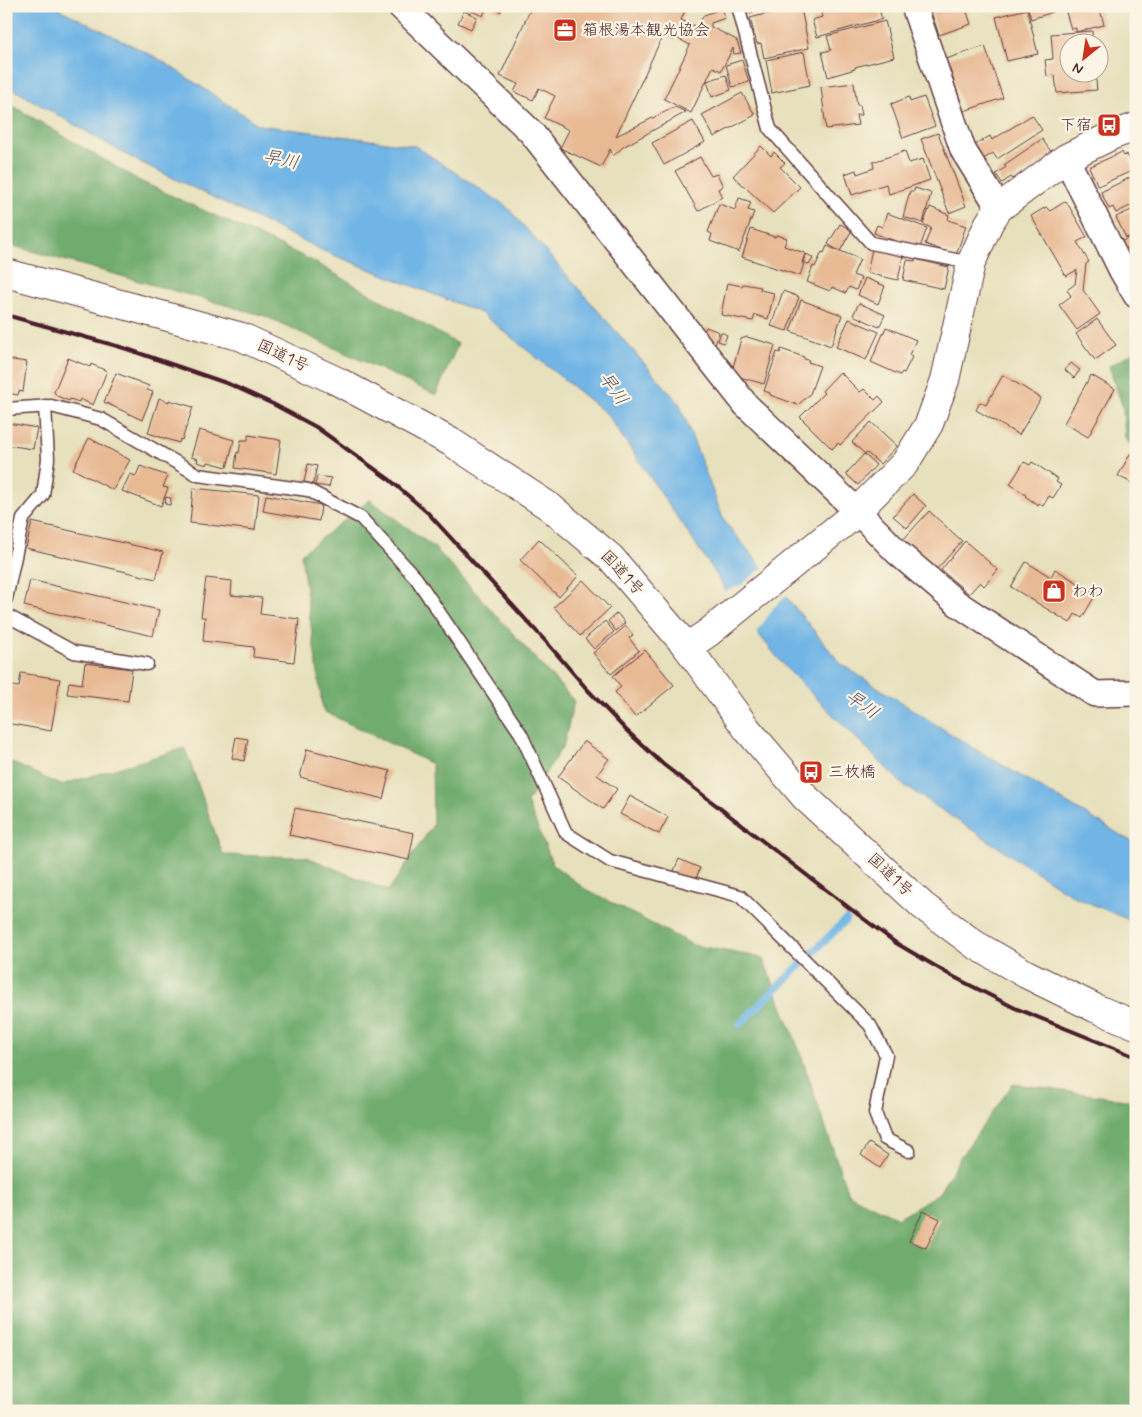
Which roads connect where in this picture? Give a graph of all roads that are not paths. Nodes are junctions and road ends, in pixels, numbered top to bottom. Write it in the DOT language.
graph roads {
  1 [pos="400,6"];
  2 [pos="738,6"];
  3 [pos="914,6"];
  4 [pos="1136,127"];
  5 [pos="1066,158"];
  6 [pos="999,208"];
  7 [pos="971,263"];
  8 [pos="6,273"];
  9 [pos="1136,295"];
  10 [pos="45,406"];
  11 [pos="6,409"];
  12 [pos="854,514"];
  13 [pos="6,599"];
  14 [pos="6,615"];
  15 [pos="698,640"];
  16 [pos="147,664"];
  17 [pos="1136,693"];
  18 [pos="1136,1025"];
  19 [pos="909,1151"];
  1 -- 12 [label="street"];
  2 -- 7 [label="lane"];
  3 -- 6 [label="street"];
  4 -- 5 [label="main road"];
  5 -- 6 [label="main road"];
  5 -- 9 [label="street"];
  6 -- 7 [label="main road"];
  7 -- 12 [label="main road"];
  8 -- 15 [label="main road, 国道1号"];
  10 -- 11 [label="lane"];
  10 -- 13 [label="lane"];
  10 -- 19 [label="lane"];
  12 -- 15 [label="main road"];
  12 -- 17 [label="street"];
  14 -- 16 [label="lane"];
  15 -- 18 [label="main road, 国道1号"];
}
